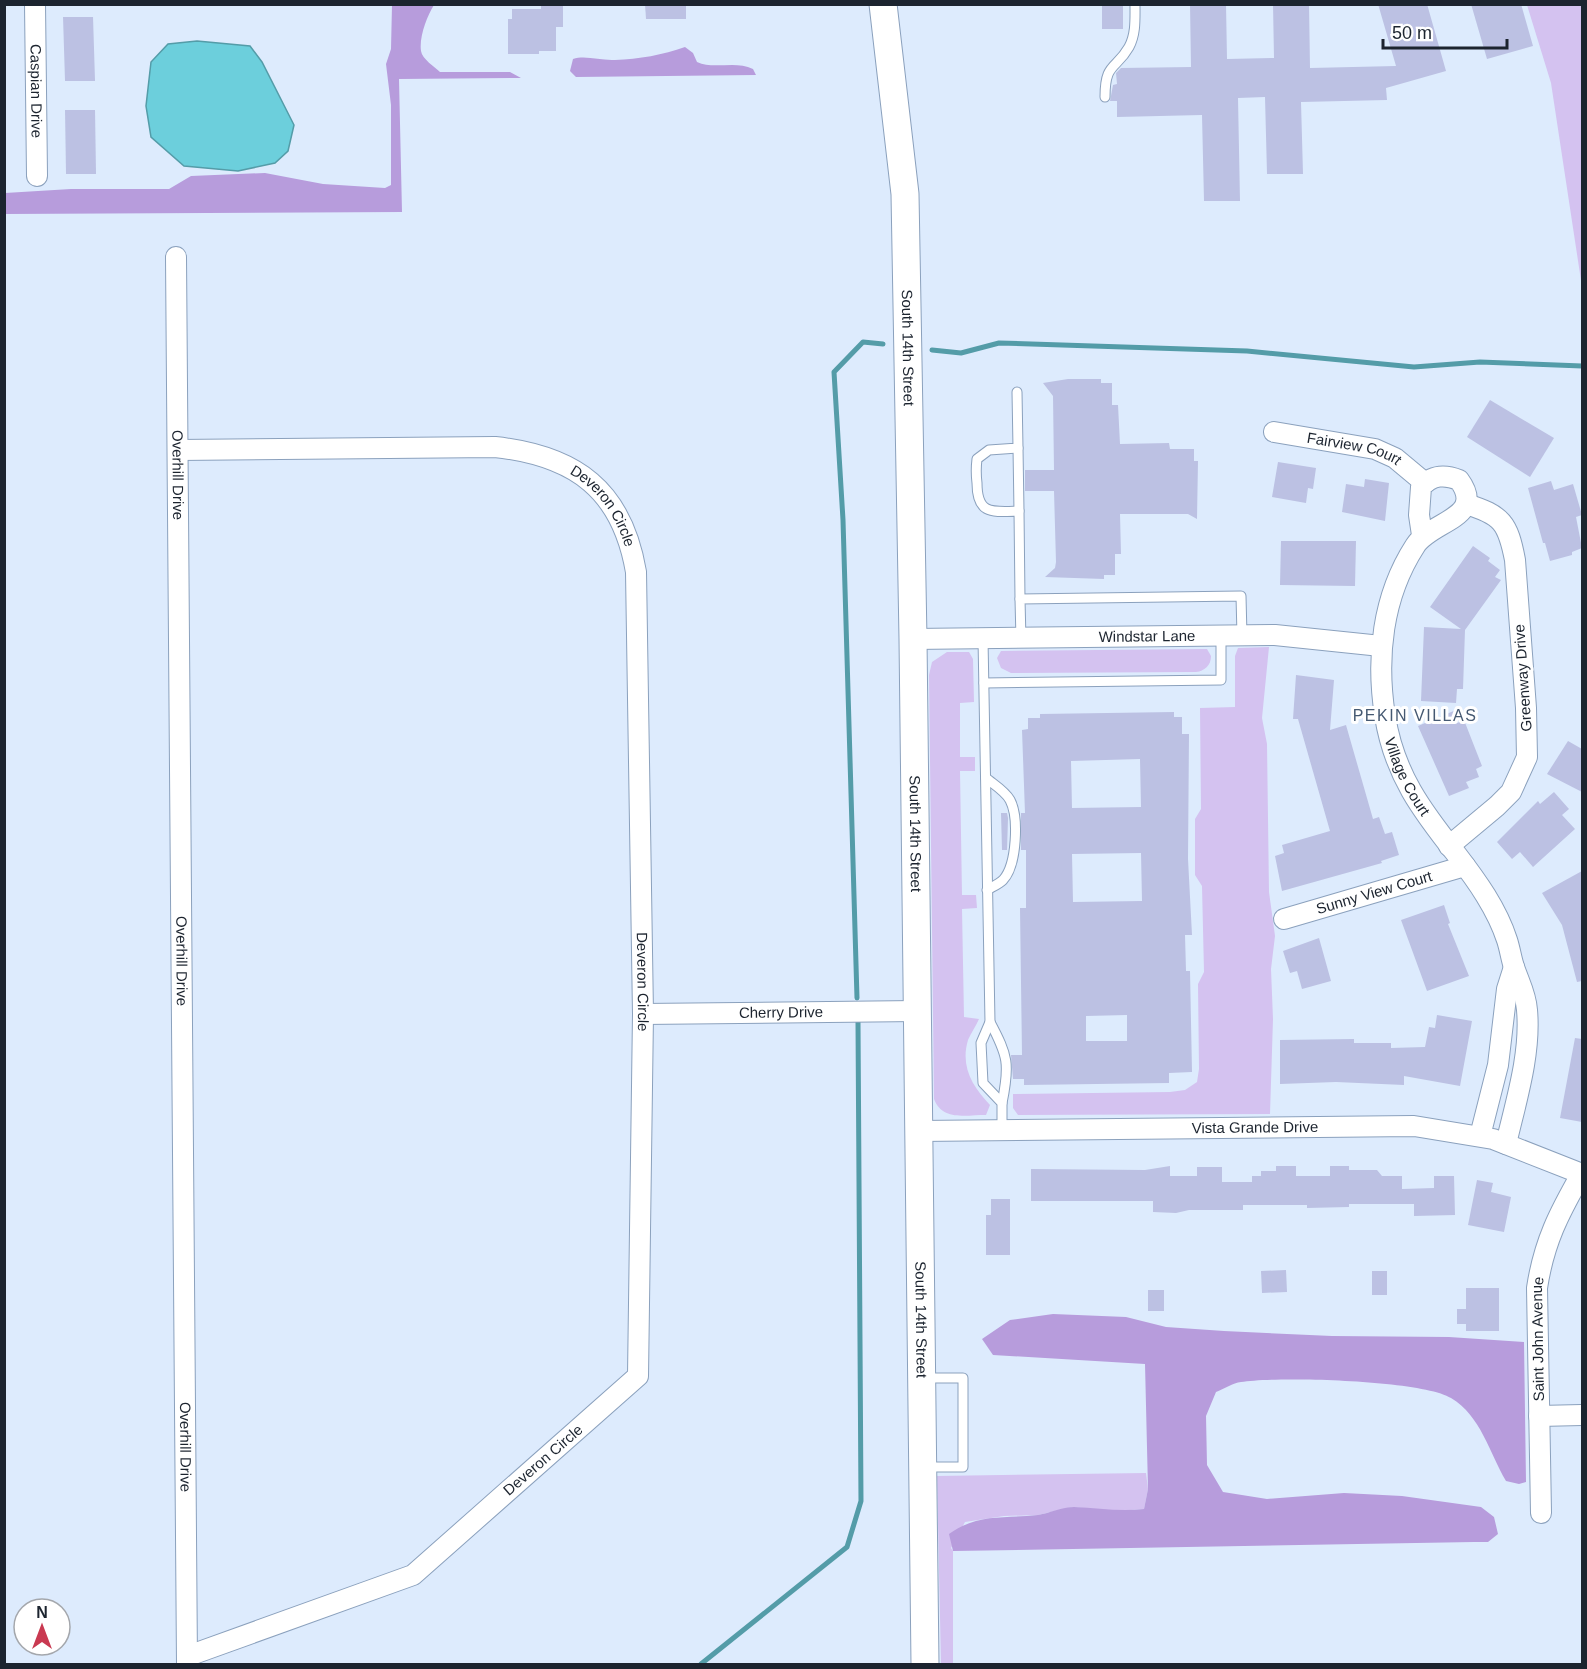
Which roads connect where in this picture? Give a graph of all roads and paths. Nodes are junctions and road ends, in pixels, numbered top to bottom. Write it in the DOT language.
graph roads {
  1 [pos="35,4"];
  2 [pos="883,4"];
  3 [pos="1135,4"];
  4 [pos="1105,97"];
  5 [pos="38,176"];
  6 [pos="176,257"];
  7 [pos="1017,392"];
  8 [pos="1274,432"];
  9 [pos="1018,448"];
  10 [pos="178,450"];
  11 [pos="1425,483"];
  12 [pos="1466,504"];
  13 [pos="1019,511"];
  14 [pos="1422,535"];
  15 [pos="1020,598"];
  16 [pos="1242,636"];
  17 [pos="1221,637"];
  18 [pos="913,639"];
  19 [pos="983,639"];
  20 [pos="1021,640"];
  21 [pos="1381,646"];
  22 [pos="984,683"];
  23 [pos="986,778"];
  24 [pos="1449,846"];
  25 [pos="1465,866"];
  26 [pos="987,890"];
  27 [pos="1284,919"];
  28 [pos="1514,967"];
  29 [pos="917,1011"];
  30 [pos="643,1014"];
  31 [pos="990,1022"];
  32 [pos="1002,1103"];
  33 [pos="1002,1130"];
  34 [pos="919,1131"];
  35 [pos="1480,1136"];
  36 [pos="1506,1144"];
  37 [pos="1582,1174"];
  38 [pos="921,1378"];
  39 [pos="1582,1415"];
  40 [pos="1539,1416"];
  41 [pos="922,1467"];
  42 [pos="1541,1513"];
  43 [pos="188,1660"];
  44 [pos="925,1665"];
  1 -- 5 [label="street, Caspian Drive"];
  2 -- 18 [label="main road, South 14th Street"];
  3 -- 4 [label="lane"];
  6 -- 10 [label="street, Overhill Drive"];
  7 -- 9 [label="lane"];
  8 -- 11 [label="street, Fairview Court"];
  9 -- 13 [label="lane"];
  9 -- 13 [label="lane"];
  10 -- 30 [label="street, Deveron Circle"];
  10 -- 43 [label="street, Overhill Drive"];
  11 -- 12 [label="street"];
  11 -- 14 [label="street"];
  12 -- 14 [label="street"];
  12 -- 24 [label="street, Greenway Drive"];
  13 -- 15 [label="lane"];
  14 -- 21 [label="street, Village Court"];
  15 -- 16 [label="lane"];
  15 -- 20 [label="lane"];
  16 -- 17 [label="street, Windstar Lane"];
  16 -- 21 [label="street, Windstar Lane"];
  17 -- 20 [label="street, Windstar Lane"];
  17 -- 22 [label="lane"];
  18 -- 19 [label="street, Windstar Lane"];
  18 -- 29 [label="main road, South 14th Street"];
  19 -- 20 [label="street, Windstar Lane"];
  19 -- 22 [label="lane"];
  21 -- 24 [label="street, Village Court"];
  22 -- 23 [label="lane"];
  23 -- 26 [label="lane"];
  23 -- 26 [label="lane"];
  24 -- 25 [label="street, Village Court"];
  25 -- 27 [label="street, Sunny View Court"];
  25 -- 28 [label="street, Village Court"];
  26 -- 31 [label="lane"];
  28 -- 35 [label="street"];
  28 -- 36 [label="street, Village Court"];
  29 -- 30 [label="street, Cherry Drive"];
  29 -- 34 [label="main road, South 14th Street"];
  30 -- 43 [label="street, Deveron Circle"];
  31 -- 32 [label="lane"];
  31 -- 32 [label="lane"];
  32 -- 33 [label="lane"];
  33 -- 34 [label="street, Vista Grande Drive"];
  33 -- 35 [label="street, Vista Grande Drive"];
  34 -- 38 [label="main road, South 14th Street"];
  35 -- 36 [label="street, Vista Grande Drive"];
  36 -- 37 [label="street, Vista Grande Drive"];
  37 -- 40 [label="street, Saint John Avenue"];
  38 -- 41 [label="main road, South 14th Street"];
  38 -- 41 [label="lane"];
  39 -- 40 [label="street"];
  40 -- 42 [label="street, Saint John Avenue"];
  41 -- 44 [label="main road, South 14th Street"];
}
